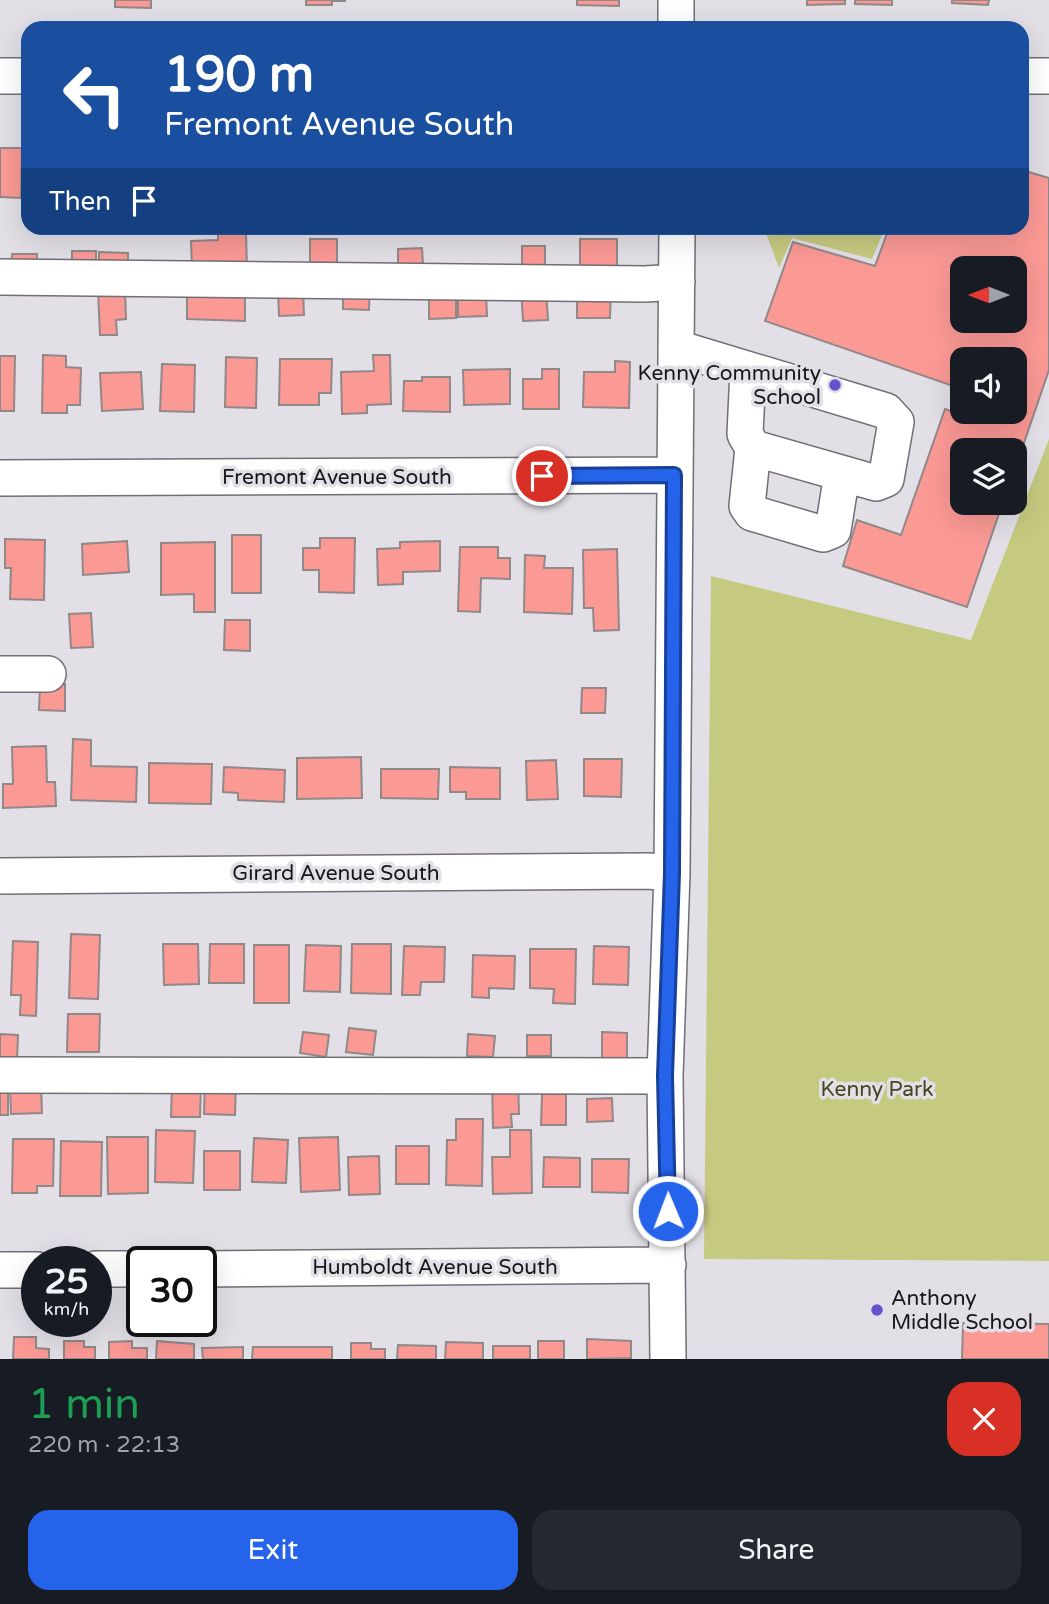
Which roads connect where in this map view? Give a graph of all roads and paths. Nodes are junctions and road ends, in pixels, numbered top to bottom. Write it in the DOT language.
graph roads {
  1 [pos="676,0"];
  2 [pos="676,21"];
  3 [pos="0,76"];
  4 [pos="21,76"];
  5 [pos="1029,76"];
  6 [pos="1049,76"];
  7 [pos="677,235"];
  8 [pos="0,277"];
  9 [pos="677,282"];
  10 [pos="677,348"];
  11 [pos="748,370"];
  12 [pos="753,448"];
  13 [pos="842,474"];
  14 [pos="674,475"];
  15 [pos="0,478"];
  16 [pos="0,674"];
  17 [pos="48,674"];
  18 [pos="672,873"];
  19 [pos="0,876"];
  20 [pos="0,1075"];
  21 [pos="665,1076"];
  22 [pos="668,1265"];
  23 [pos="217,1269"];
  24 [pos="0,1270"];
  25 [pos="21,1270"];
  26 [pos="668,1359"];
  1 -- 2 [label="street"];
  3 -- 4 [label="street"];
  5 -- 6 [label="street"];
  7 -- 9 [label="street"];
  8 -- 9 [label="street"];
  9 -- 10 [label="street"];
  10 -- 11 [label="street"];
  10 -- 14 [label="street"];
  11 -- 12 [label="street"];
  11 -- 13 [label="street"];
  12 -- 13 [label="street"];
  12 -- 13 [label="street"];
  14 -- 15 [label="street, Fremont Avenue South"];
  14 -- 18 [label="street"];
  16 -- 17 [label="street"];
  18 -- 19 [label="street, Girard Avenue South"];
  18 -- 21 [label="street"];
  20 -- 21 [label="street"];
  21 -- 22 [label="street"];
  22 -- 23 [label="street, Humboldt Avenue South"];
  22 -- 26 [label="street"];
  24 -- 25 [label="street"];
}
